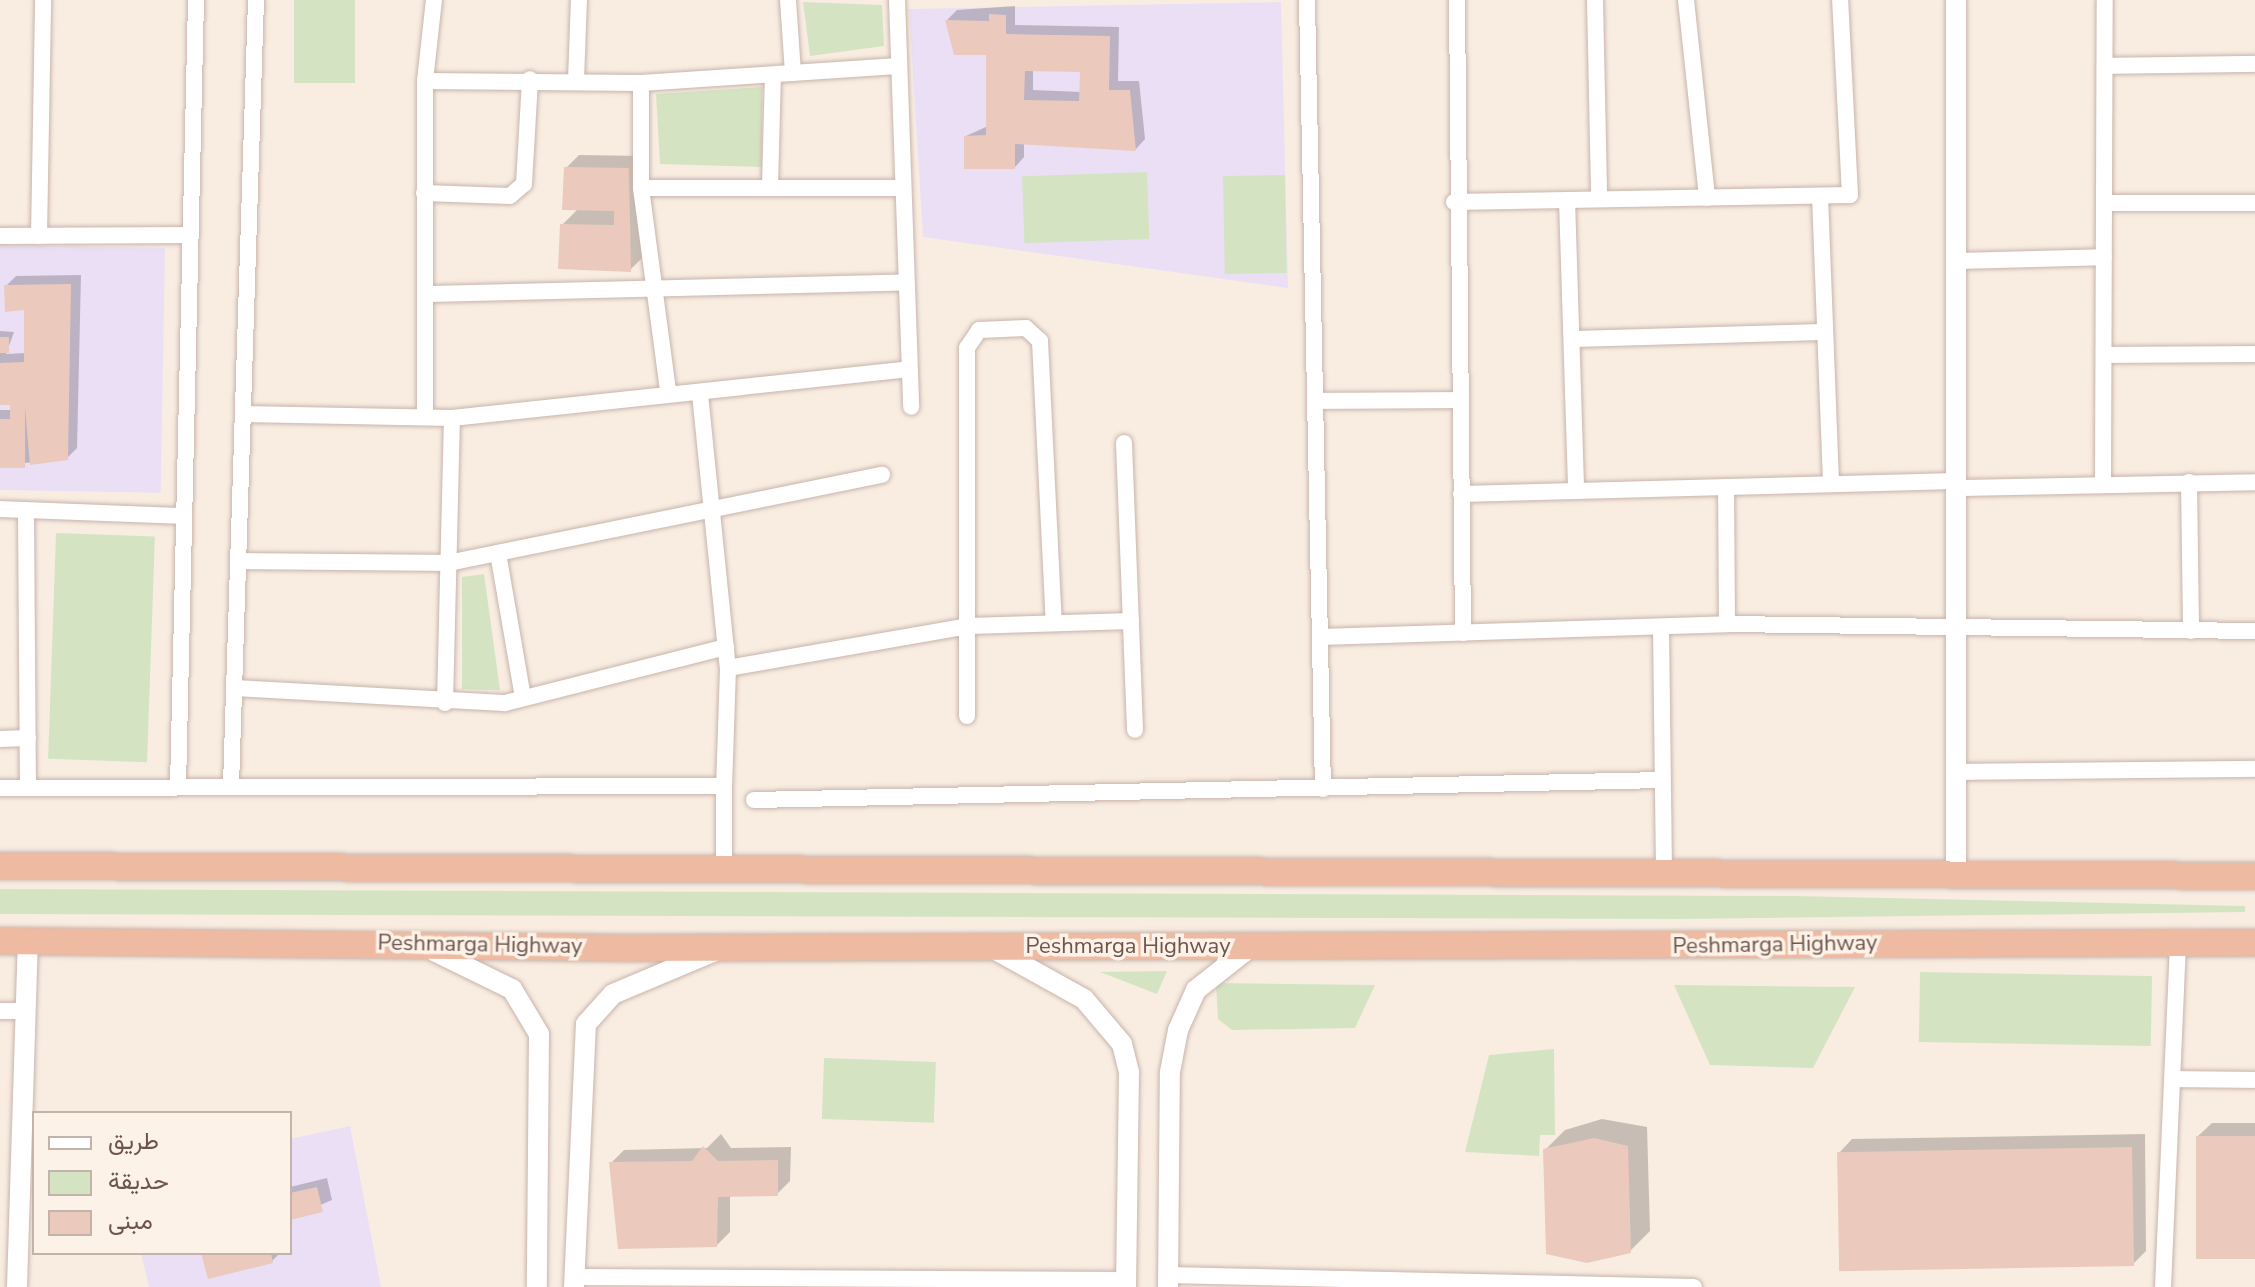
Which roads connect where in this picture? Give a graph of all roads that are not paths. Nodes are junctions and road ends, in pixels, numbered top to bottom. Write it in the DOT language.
graph roads {
  1 [pos="43,0"];
  2 [pos="196,0"];
  3 [pos="256,0"];
  4 [pos="434,0"];
  5 [pos="579,0"];
  6 [pos="788,0"];
  7 [pos="897,0"];
  8 [pos="1307,0"];
  9 [pos="1457,0"];
  10 [pos="1595,0"];
  11 [pos="1686,0"];
  12 [pos="1840,0"];
  13 [pos="1956,0"];
  14 [pos="2105,0"];
  15 [pos="2255,64"];
  16 [pos="897,66"];
  17 [pos="2105,66"];
  18 [pos="793,73"];
  19 [pos="773,75"];
  20 [pos="530,79"];
  21 [pos="576,80"];
  22 [pos="425,81"];
  23 [pos="641,83"];
  24 [pos="770,187"];
  25 [pos="641,188"];
  26 [pos="902,188"];
  27 [pos="424,193"];
  28 [pos="1820,196"];
  29 [pos="1707,198"];
  30 [pos="1599,199"];
  31 [pos="1567,200"];
  32 [pos="1454,202"];
  33 [pos="2105,203"];
  34 [pos="2255,203"];
  35 [pos="190,235"];
  36 [pos="0,236"];
  37 [pos="39,236"];
  38 [pos="2104,257"];
  39 [pos="1956,261"];
  40 [pos="905,282"];
  41 [pos="656,287"];
  42 [pos="428,294"];
  43 [pos="1823,332"];
  44 [pos="1574,339"];
  45 [pos="2255,354"];
  46 [pos="2104,355"];
  47 [pos="909,369"];
  48 [pos="668,391"];
  49 [pos="700,394"];
  50 [pos="1459,400"];
  51 [pos="1315,401"];
  52 [pos="911,407"];
  53 [pos="243,414"];
  54 [pos="425,417"];
  55 [pos="452,418"];
  56 [pos="1124,443"];
  57 [pos="882,475"];
  58 [pos="2189,482"];
  59 [pos="2255,482"];
  60 [pos="2103,483"];
  61 [pos="1831,484"];
  62 [pos="1956,484"];
  63 [pos="1726,487"];
  64 [pos="1576,491"];
  65 [pos="1461,494"];
  66 [pos="715,504"];
  67 [pos="0,509"];
  68 [pos="26,510"];
  69 [pos="184,516"];
  70 [pos="498,553"];
  71 [pos="238,561"];
  72 [pos="448,563"];
  73 [pos="1131,621"];
  74 [pos="1054,623"];
  75 [pos="1727,624"];
  76 [pos="969,626"];
  77 [pos="1661,627"];
  78 [pos="1956,629"];
  79 [pos="2191,631"];
  80 [pos="2255,631"];
  81 [pos="1463,633"];
  82 [pos="1320,637"];
  83 [pos="726,647"];
  84 [pos="728,668"];
  85 [pos="234,688"];
  86 [pos="523,697"];
  87 [pos="445,703"];
  88 [pos="967,716"];
  89 [pos="1135,730"];
  90 [pos="28,738"];
  91 [pos="0,739"];
  92 [pos="2255,769"];
  93 [pos="1956,772"];
  94 [pos="1662,780"];
  95 [pos="231,786"];
  96 [pos="724,786"];
  97 [pos="178,787"];
  98 [pos="0,788"];
  99 [pos="28,788"];
  100 [pos="1323,789"];
  101 [pos="754,800"];
  102 [pos="0,866"];
  103 [pos="724,867"];
  104 [pos="1664,875"];
  105 [pos="2255,876"];
  106 [pos="1956,877"];
  107 [pos="0,941"];
  108 [pos="28,941"];
  109 [pos="411,943"];
  110 [pos="2255,943"];
  111 [pos="2178,944"];
  112 [pos="991,947"];
  113 [pos="724,948"];
  114 [pos="1249,948"];
  115 [pos="0,1011"];
  116 [pos="24,1011"];
  117 [pos="2174,1079"];
  118 [pos="2255,1080"];
  119 [pos="538,1176"];
  120 [pos="575,1178"];
  121 [pos="1168,1281"];
  122 [pos="574,1282"];
  123 [pos="836,1282"];
  124 [pos="972,1283"];
  125 [pos="1126,1284"];
  126 [pos="1558,1286"];
  127 [pos="17,1287"];
  128 [pos="537,1287"];
  129 [pos="1694,1287"];
  130 [pos="2163,1287"];
  1 -- 37 [label="street"];
  2 -- 35 [label="street"];
  3 -- 53 [label="street"];
  4 -- 22 [label="street"];
  5 -- 21 [label="street"];
  6 -- 18 [label="street"];
  7 -- 16 [label="street"];
  8 -- 51 [label="street"];
  9 -- 32 [label="street"];
  10 -- 30 [label="street"];
  11 -- 29 [label="street"];
  12 -- 28 [label="street"];
  13 -- 39 [label="street"];
  14 -- 17 [label="street"];
  15 -- 17 [label="street"];
  16 -- 18 [label="street"];
  16 -- 26 [label="street"];
  17 -- 33 [label="street"];
  18 -- 19 [label="street"];
  19 -- 23 [label="street"];
  19 -- 24 [label="street"];
  20 -- 21 [label="street"];
  20 -- 22 [label="street"];
  20 -- 27 [label="street"];
  21 -- 23 [label="street"];
  22 -- 27 [label="street"];
  23 -- 25 [label="street"];
  24 -- 25 [label="street"];
  24 -- 26 [label="street"];
  25 -- 41 [label="street"];
  26 -- 40 [label="street"];
  27 -- 42 [label="street"];
  28 -- 29 [label="street"];
  28 -- 43 [label="street"];
  29 -- 30 [label="street"];
  30 -- 31 [label="street"];
  31 -- 32 [label="street"];
  31 -- 44 [label="street"];
  32 -- 50 [label="street"];
  33 -- 34 [label="street"];
  33 -- 38 [label="street"];
  35 -- 37 [label="street"];
  35 -- 69 [label="street"];
  36 -- 37 [label="street"];
  38 -- 39 [label="street"];
  38 -- 46 [label="street"];
  39 -- 62 [label="street"];
  40 -- 41 [label="street"];
  40 -- 47 [label="street"];
  41 -- 42 [label="street"];
  41 -- 48 [label="street"];
  42 -- 54 [label="street"];
  43 -- 44 [label="street"];
  43 -- 61 [label="street"];
  44 -- 64 [label="street"];
  45 -- 46 [label="street"];
  46 -- 60 [label="street"];
  47 -- 49 [label="street"];
  47 -- 52 [label="street"];
  48 -- 49 [label="street"];
  48 -- 55 [label="street"];
  49 -- 66 [label="street"];
  50 -- 51 [label="street"];
  50 -- 65 [label="street"];
  51 -- 82 [label="street"];
  53 -- 54 [label="street"];
  53 -- 71 [label="street"];
  54 -- 55 [label="street"];
  55 -- 72 [label="street"];
  56 -- 73 [label="street"];
  57 -- 66 [label="street"];
  58 -- 59 [label="street"];
  58 -- 60 [label="street"];
  58 -- 79 [label="street"];
  60 -- 62 [label="street"];
  61 -- 62 [label="street"];
  61 -- 63 [label="street"];
  62 -- 78 [label="street"];
  63 -- 64 [label="street"];
  63 -- 75 [label="street"];
  64 -- 65 [label="street"];
  65 -- 81 [label="street"];
  66 -- 70 [label="street"];
  66 -- 83 [label="street"];
  67 -- 68 [label="street"];
  68 -- 69 [label="street"];
  68 -- 90 [label="street"];
  69 -- 97 [label="street"];
  70 -- 72 [label="street"];
  70 -- 86 [label="street"];
  71 -- 72 [label="street"];
  71 -- 85 [label="street"];
  72 -- 87 [label="street"];
  73 -- 74 [label="street"];
  73 -- 89 [label="street"];
  74 -- 76 [label="street"];
  74 -- 76 [label="street"];
  75 -- 77 [label="street"];
  75 -- 78 [label="street"];
  76 -- 84 [label="street"];
  76 -- 88 [label="street"];
  77 -- 81 [label="street"];
  77 -- 94 [label="street"];
  78 -- 79 [label="street"];
  78 -- 93 [label="street"];
  79 -- 80 [label="street"];
  81 -- 82 [label="street"];
  82 -- 100 [label="street"];
  83 -- 84 [label="street"];
  83 -- 86 [label="street"];
  84 -- 96 [label="street"];
  85 -- 87 [label="street"];
  85 -- 95 [label="street"];
  86 -- 87 [label="street"];
  90 -- 91 [label="street"];
  90 -- 99 [label="street"];
  92 -- 93 [label="street"];
  93 -- 106 [label="street"];
  94 -- 100 [label="street"];
  94 -- 104 [label="street"];
  95 -- 96 [label="street"];
  95 -- 97 [label="street"];
  96 -- 103 [label="street"];
  97 -- 99 [label="street"];
  98 -- 99 [label="street"];
  100 -- 101 [label="street"];
  102 -- 103 [label="highway"];
  103 -- 104 [label="highway"];
  104 -- 106 [label="highway"];
  105 -- 106 [label="highway"];
  107 -- 108 [label="highway, Peshmarga Highway"];
  108 -- 109 [label="highway, Peshmarga Highway"];
  108 -- 116 [label="street"];
  109 -- 113 [label="highway, Peshmarga Highway"];
  109 -- 119 [label="street"];
  110 -- 111 [label="highway, Peshmarga Highway"];
  111 -- 114 [label="highway, Peshmarga Highway"];
  111 -- 117 [label="street"];
  112 -- 113 [label="highway, Peshmarga Highway"];
  112 -- 114 [label="highway, Peshmarga Highway"];
  112 -- 125 [label="street"];
  113 -- 120 [label="street"];
  114 -- 121 [label="street"];
  115 -- 116 [label="street"];
  116 -- 127 [label="street"];
  117 -- 118 [label="street"];
  117 -- 130 [label="street"];
  119 -- 120 [label="street"];
  119 -- 128 [label="street"];
  120 -- 122 [label="street"];
  121 -- 126 [label="street"];
  122 -- 123 [label="street"];
  123 -- 124 [label="street"];
  124 -- 125 [label="street"];
  126 -- 129 [label="street"];
}
